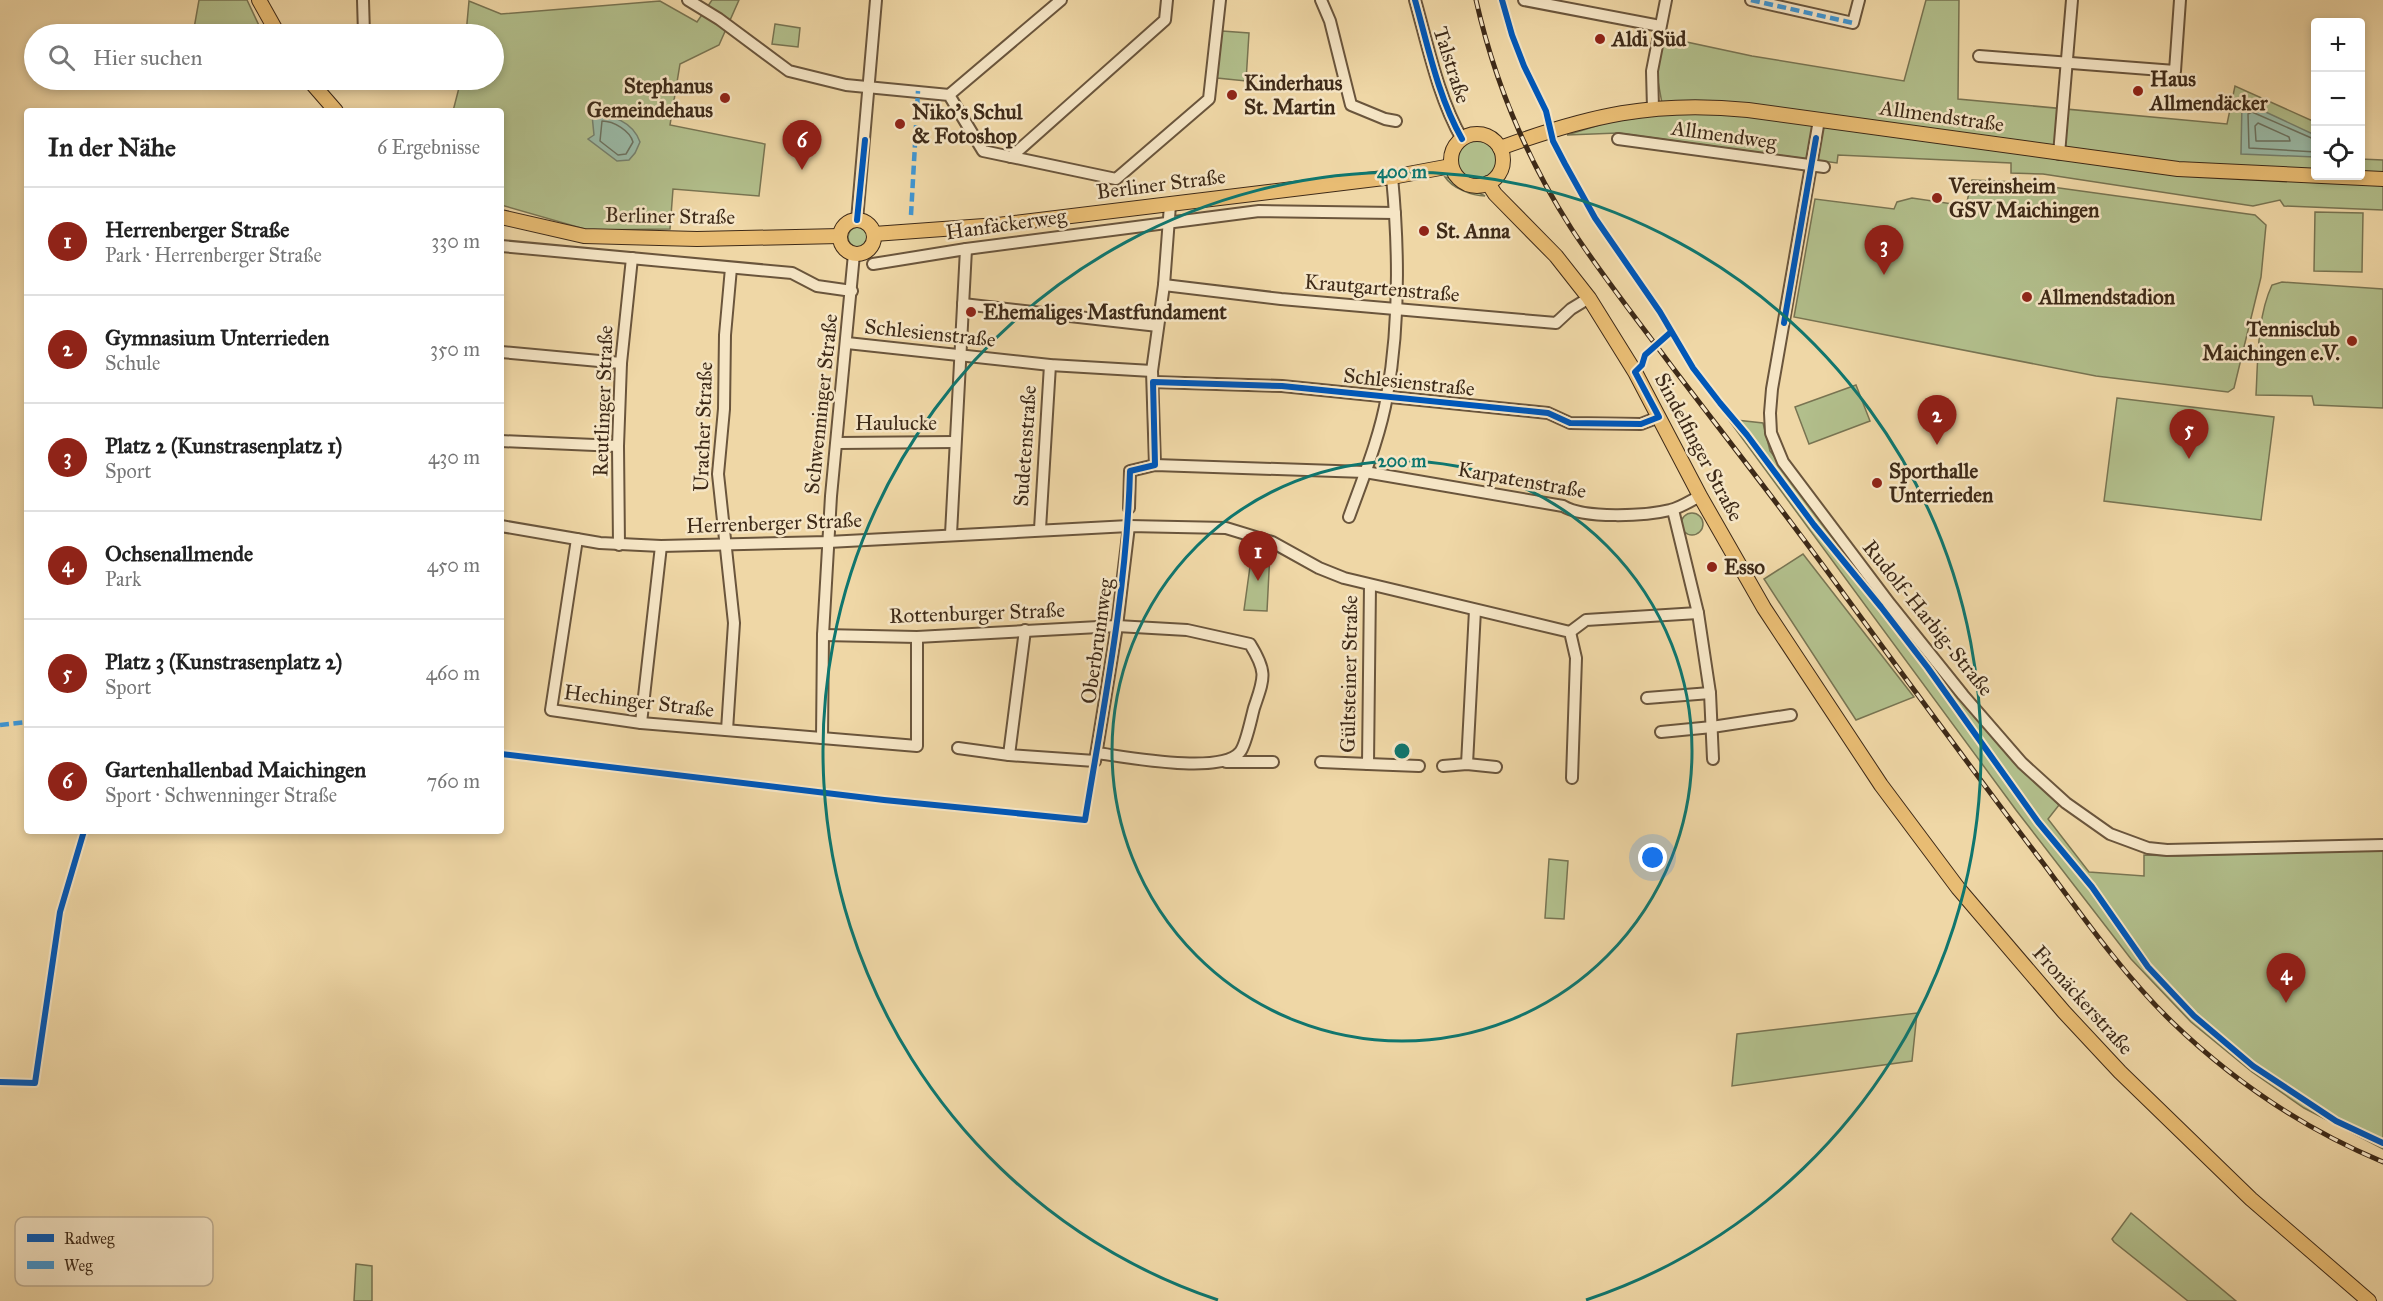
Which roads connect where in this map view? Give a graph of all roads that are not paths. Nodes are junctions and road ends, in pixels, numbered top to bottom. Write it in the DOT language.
graph roads {
  1 [pos="259,0"];
  2 [pos="363,0"];
  3 [pos="688,0"];
  4 [pos="876,0"];
  5 [pos="1062,0"];
  6 [pos="1167,0"];
  7 [pos="1220,0"];
  8 [pos="1321,0"];
  9 [pos="1415,0"];
  10 [pos="1524,0"];
  11 [pos="1666,0"];
  12 [pos="1751,0"];
  13 [pos="1859,0"];
  14 [pos="2072,0"];
  15 [pos="2180,0"];
  16 [pos="272,24"];
  17 [pos="364,24"];
  18 [pos="1660,26"];
  19 [pos="1979,56"];
  20 [pos="2067,61"];
  21 [pos="869,87"];
  22 [pos="318,90"];
  23 [pos="950,94"];
  24 [pos="333,108"];
  25 [pos="1653,108"];
  26 [pos="1819,120"];
  27 [pos="1396,121"];
  28 [pos="1462,139"];
  29 [pos="1618,140"];
  30 [pos="1500,148"];
  31 [pos="2059,154"];
  32 [pos="1011,157"];
  33 [pos="1451,166"];
  34 [pos="1810,166"];
  35 [pos="1824,167"];
  36 [pos="1392,177"];
  37 [pos="2383,179"];
  38 [pos="1488,183"];
  39 [pos="1170,205"];
  40 [pos="1395,213"];
  41 [pos="504,219"];
  42 [pos="857,220"];
  43 [pos="1170,222"];
  44 [pos="874,234"];
  45 [pos="840,236"];
  46 [pos="504,246"];
  47 [pos="966,249"];
  48 [pos="854,254"];
  49 [pos="632,258"];
  50 [pos="873,264"];
  51 [pos="731,268"];
  52 [pos="1164,285"];
  53 [pos="852,291"];
  54 [pos="1589,298"];
  55 [pos="963,304"];
  56 [pos="1398,308"];
  57 [pos="1158,326"];
  58 [pos="847,344"];
  59 [pos="504,352"];
  60 [pos="960,356"];
  61 [pos="621,363"];
  62 [pos="1050,365"];
  63 [pos="1153,377"];
  64 [pos="1387,397"];
  65 [pos="1659,417"];
  66 [pos="504,441"];
  67 [pos="955,442"];
  68 [pos="838,443"];
  69 [pos="618,446"];
  70 [pos="1155,465"];
  71 [pos="1365,472"];
  72 [pos="1700,496"];
  73 [pos="1129,508"];
  74 [pos="1673,510"];
  75 [pos="1349,518"];
  76 [pos="1129,526"];
  77 [pos="504,527"];
  78 [pos="1040,529"];
  79 [pos="951,534"];
  80 [pos="577,539"];
  81 [pos="828,542"];
  82 [pos="726,544"];
  83 [pos="619,545"];
  84 [pos="661,546"];
  85 [pos="1370,585"];
  86 [pos="1475,610"];
  87 [pos="1698,613"];
  88 [pos="1118,626"];
  89 [pos="1025,630"];
  90 [pos="1570,632"];
  91 [pos="824,635"];
  92 [pos="917,637"];
  93 [pos="1814,684"];
  94 [pos="1710,693"];
  95 [pos="1647,698"];
  96 [pos="1791,715"];
  97 [pos="641,723"];
  98 [pos="1712,727"];
  99 [pos="727,730"];
  100 [pos="1661,732"];
  101 [pos="822,738"];
  102 [pos="958,748"];
  103 [pos="1010,755"];
  104 [pos="1096,757"];
  105 [pos="1713,759"];
  106 [pos="1226,762"];
  107 [pos="1274,762"];
  108 [pos="1321,762"];
  109 [pos="1368,764"];
  110 [pos="1467,764"];
  111 [pos="1419,766"];
  112 [pos="1443,766"];
  113 [pos="1496,767"];
  114 [pos="1572,778"];
  115 [pos="2383,845"];
  116 [pos="2369,1301"];
  1 -- 16 [label="main road"];
  2 -- 17 [label="street"];
  3 -- 21 [label="street"];
  4 -- 21 [label="street"];
  5 -- 23 [label="street"];
  6 -- 32 [label="street"];
  7 -- 32 [label="street"];
  8 -- 27 [label="street"];
  9 -- 28 [label="street, Talstraße"];
  10 -- 18 [label="street"];
  11 -- 18 [label="street"];
  12 -- 13 [label="street"];
  14 -- 20 [label="street"];
  15 -- 20 [label="street"];
  18 -- 25 [label="street"];
  19 -- 20 [label="street"];
  20 -- 31 [label="street"];
  21 -- 23 [label="street"];
  21 -- 42 [label="street"];
  22 -- 24 [label="main road"];
  23 -- 32 [label="street"];
  25 -- 26 [label="main road, Allmendstraße"];
  25 -- 30 [label="main road, Allmendstraße"];
  26 -- 31 [label="main road, Allmendstraße"];
  26 -- 34 [label="street, Rudolf-Harbig-Straße"];
  28 -- 30 [label="main road"];
  28 -- 33 [label="main road"];
  29 -- 34 [label="street, Allmendweg"];
  30 -- 38 [label="main road"];
  31 -- 37 [label="main road, Allmendstraße"];
  33 -- 36 [label="main road, Berliner Straße"];
  33 -- 38 [label="main road"];
  34 -- 35 [label="street, Allmendweg"];
  34 -- 115 [label="street, Rudolf-Harbig-Straße"];
  36 -- 39 [label="main road, Berliner Straße"];
  36 -- 40 [label="street"];
  38 -- 54 [label="main road, Sindelfinger Straße"];
  39 -- 43 [label="street"];
  39 -- 44 [label="main road, Berliner Straße"];
  40 -- 43 [label="street, Hanfäckerweg"];
  40 -- 56 [label="street"];
  41 -- 45 [label="main road, Berliner Straße"];
  42 -- 44 [label="main road"];
  42 -- 45 [label="main road"];
  43 -- 47 [label="street, Hanfäckerweg"];
  43 -- 52 [label="street"];
  44 -- 48 [label="main road"];
  45 -- 48 [label="main road"];
  46 -- 49 [label="street"];
  47 -- 50 [label="street, Hanfäckerweg"];
  47 -- 55 [label="street, Haulucke"];
  48 -- 53 [label="street, Schwenninger Straße"];
  49 -- 51 [label="street"];
  49 -- 61 [label="street, Reutlinger Straße"];
  51 -- 53 [label="street"];
  51 -- 82 [label="street, Uracher Straße"];
  52 -- 56 [label="street, Krautgartenstraße"];
  52 -- 57 [label="street"];
  53 -- 58 [label="street, Schwenninger Straße"];
  54 -- 56 [label="street, Krautgartenstraße"];
  54 -- 65 [label="main road, Sindelfinger Straße"];
  55 -- 57 [label="street"];
  55 -- 60 [label="street, Haulucke"];
  56 -- 64 [label="street"];
  57 -- 63 [label="street"];
  58 -- 60 [label="street, Schlesienstraße"];
  58 -- 68 [label="street, Schwenninger Straße"];
  59 -- 61 [label="street"];
  60 -- 62 [label="street, Schlesienstraße"];
  60 -- 67 [label="street, Haulucke"];
  61 -- 69 [label="street, Reutlinger Straße"];
  62 -- 63 [label="street, Schlesienstraße"];
  62 -- 78 [label="street, Sudetenstraße"];
  63 -- 64 [label="street, Schlesienstraße"];
  63 -- 70 [label="street"];
  64 -- 65 [label="street, Schlesienstraße"];
  64 -- 71 [label="street"];
  65 -- 72 [label="main road, Sindelfinger Straße"];
  66 -- 69 [label="street"];
  67 -- 68 [label="street, Haulucke"];
  67 -- 79 [label="street, Haulucke"];
  68 -- 81 [label="street, Schwenninger Straße"];
  69 -- 83 [label="street, Reutlinger Straße"];
  70 -- 71 [label="street, Karpatenstraße"];
  70 -- 73 [label="street"];
  71 -- 74 [label="street, Karpatenstraße"];
  71 -- 75 [label="street"];
  72 -- 74 [label="street, Karpatenstraße"];
  72 -- 93 [label="main road, Sindelfinger Straße"];
  74 -- 87 [label="street"];
  76 -- 78 [label="street, Herrenberger Straße"];
  76 -- 85 [label="street, Herrenberger Straße"];
  76 -- 88 [label="street, Oberbrunnweg"];
  77 -- 80 [label="street, Herrenberger Straße"];
  78 -- 79 [label="street, Herrenberger Straße"];
  79 -- 81 [label="street, Herrenberger Straße"];
  80 -- 83 [label="street, Herrenberger Straße"];
  80 -- 97 [label="street, Hechinger Straße"];
  81 -- 82 [label="street, Herrenberger Straße"];
  81 -- 91 [label="street, Schwenninger Straße"];
  82 -- 84 [label="street, Herrenberger Straße"];
  82 -- 99 [label="street, Uracher Straße"];
  83 -- 84 [label="street, Herrenberger Straße"];
  84 -- 97 [label="street"];
  85 -- 86 [label="street, Herrenberger Straße"];
  85 -- 109 [label="street, Gültsteiner Straße"];
  86 -- 90 [label="street, Herrenberger Straße"];
  86 -- 110 [label="street"];
  87 -- 90 [label="street"];
  87 -- 94 [label="street"];
  88 -- 89 [label="street, Rottenburger Straße"];
  88 -- 104 [label="street, Oberbrunnweg"];
  88 -- 106 [label="street, Rottenburger Straße"];
  89 -- 92 [label="street, Rottenburger Straße"];
  89 -- 103 [label="street"];
  90 -- 114 [label="street"];
  91 -- 92 [label="street, Rottenburger Straße"];
  91 -- 101 [label="street, Schwenninger Straße"];
  92 -- 101 [label="street, Hechinger Straße"];
  93 -- 116 [label="main road, Fronäckerstraße"];
  94 -- 95 [label="street"];
  94 -- 98 [label="street"];
  96 -- 98 [label="street"];
  97 -- 99 [label="street, Hechinger Straße"];
  98 -- 100 [label="street"];
  98 -- 105 [label="street"];
  99 -- 101 [label="street, Hechinger Straße"];
  102 -- 103 [label="street"];
  103 -- 104 [label="street"];
  104 -- 106 [label="street"];
  106 -- 107 [label="street"];
  108 -- 109 [label="street, Gültsteiner Straße"];
  109 -- 111 [label="street, Gültsteiner Straße"];
  110 -- 112 [label="street"];
  110 -- 113 [label="street"];
}
